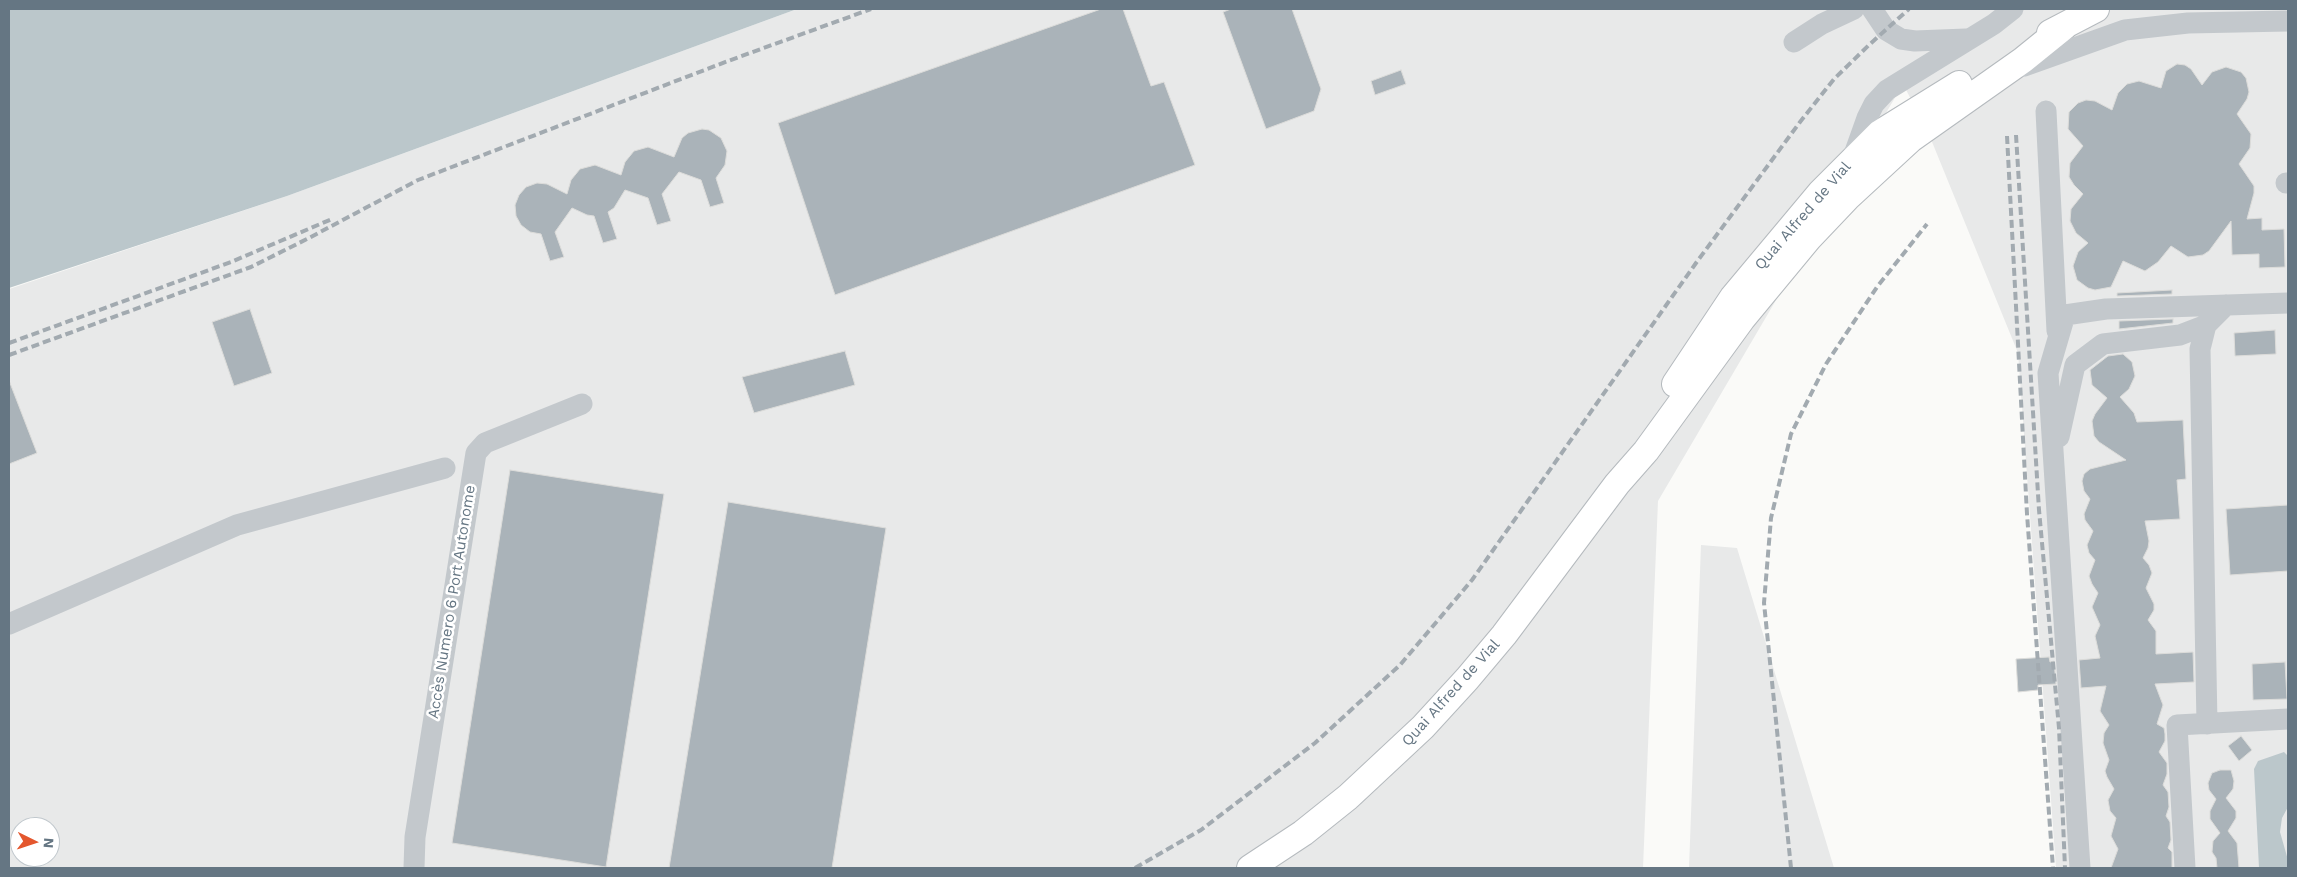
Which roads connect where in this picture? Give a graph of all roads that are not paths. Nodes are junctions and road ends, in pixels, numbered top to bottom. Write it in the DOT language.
graph roads {
  1 [pos="1854,9"];
  2 [pos="1872,9"];
  3 [pos="2013,9"];
  4 [pos="2096,9"];
  5 [pos="2288,21"];
  6 [pos="2065,26"];
  7 [pos="1969,38"];
  8 [pos="1794,42"];
  9 [pos="2002,74"];
  10 [pos="2046,111"];
  11 [pos="1851,160"];
  12 [pos="2288,303"];
  13 [pos="2226,305"];
  14 [pos="2206,325"];
  15 [pos="2058,338"];
  16 [pos="582,404"];
  17 [pos="2053,460"];
  18 [pos="445,468"];
  19 [pos="1617,484"];
  20 [pos="9,624"];
  21 [pos="2288,719"];
  22 [pos="2206,724"];
  23 [pos="414,868"];
  24 [pos="1250,868"];
  25 [pos="2080,868"];
  26 [pos="2185,868"];
  1 -- 8 [label="lane"];
  2 -- 7 [label="lane"];
  3 -- 7 [label="lane"];
  4 -- 6 [label="main road, Quai Alfred de Vial"];
  5 -- 9 [label="lane"];
  6 -- 9 [label="main road, Quai Alfred de Vial"];
  6 -- 11 [label="main road, Quai Alfred de Vial"];
  7 -- 11 [label="lane"];
  9 -- 19 [label="main road, Quai Alfred de Vial"];
  10 -- 15 [label="lane"];
  11 -- 19 [label="main road, Quai Alfred de Vial"];
  12 -- 13 [label="lane"];
  13 -- 14 [label="lane"];
  13 -- 15 [label="lane"];
  14 -- 17 [label="lane"];
  14 -- 22 [label="lane"];
  15 -- 17 [label="lane"];
  16 -- 23 [label="lane, Accès Numero 6 Port Autonome"];
  17 -- 25 [label="lane"];
  18 -- 20 [label="lane"];
  19 -- 24 [label="main road, Quai Alfred de Vial"];
  21 -- 22 [label="lane"];
  22 -- 26 [label="lane"];
}
